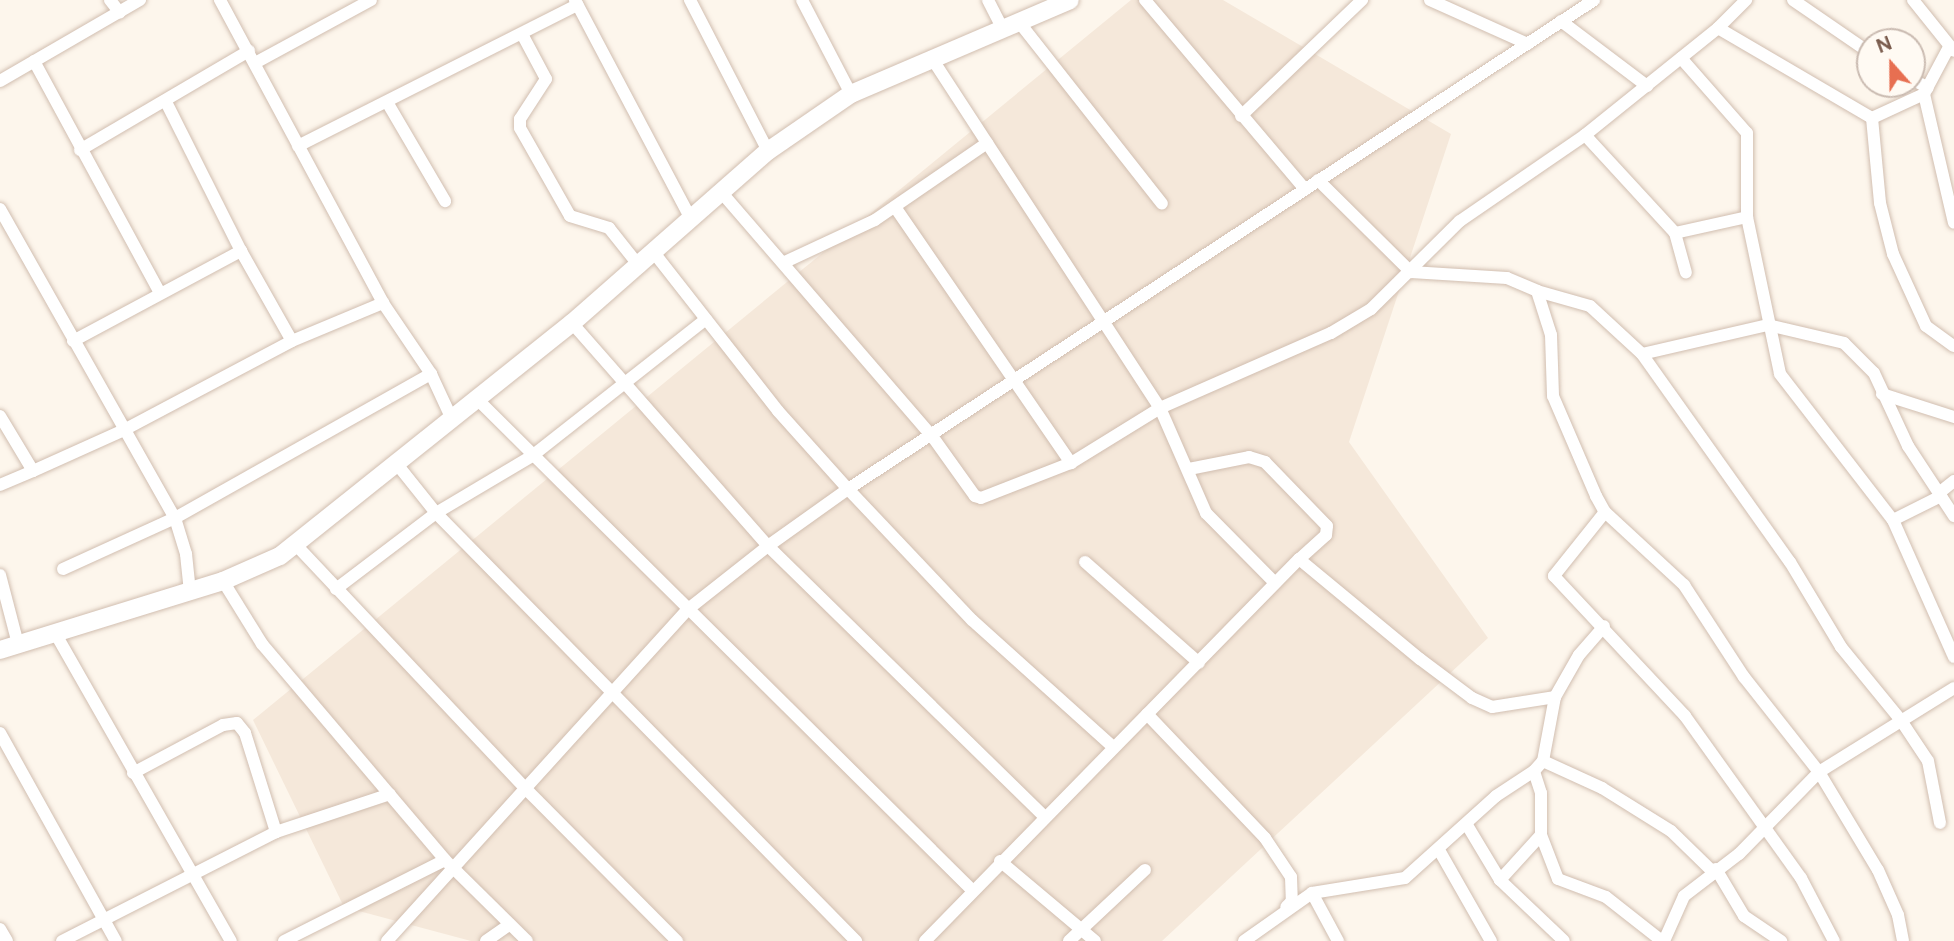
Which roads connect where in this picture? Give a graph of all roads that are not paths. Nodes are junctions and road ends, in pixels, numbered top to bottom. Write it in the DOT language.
graph roads {
  1 [pos="110,0"];
  2 [pos="140,0"];
  3 [pos="220,0"];
  4 [pos="371,0"];
  5 [pos="690,0"];
  6 [pos="802,0"];
  7 [pos="988,0"];
  8 [pos="1070,0"];
  9 [pos="1145,0"];
  10 [pos="1362,0"];
  11 [pos="1430,0"];
  12 [pos="1594,0"];
  13 [pos="1746,0"];
  14 [pos="1793,0"];
  15 [pos="1913,0"];
  16 [pos="576,3"];
  17 [pos="120,13"];
  18 [pos="1561,21"];
  19 [pos="1011,26"];
  20 [pos="1718,28"];
  21 [pos="522,34"];
  22 [pos="1856,43"];
  23 [pos="1528,44"];
  24 [pos="1952,49"];
  25 [pos="248,51"];
  26 [pos="931,57"];
  27 [pos="1681,58"];
  28 [pos="34,61"];
  29 [pos="255,63"];
  30 [pos="0,81"];
  31 [pos="1647,86"];
  32 [pos="1926,91"];
  33 [pos="851,94"];
  34 [pos="1912,98"];
  35 [pos="166,102"];
  36 [pos="387,102"];
  37 [pos="1241,116"];
  38 [pos="1872,118"];
  39 [pos="1585,135"];
  40 [pos="987,143"];
  41 [pos="298,146"];
  42 [pos="80,150"];
  43 [pos="768,151"];
  44 [pos="1318,180"];
  45 [pos="1305,189"];
  46 [pos="722,193"];
  47 [pos="445,201"];
  48 [pos="1162,204"];
  49 [pos="895,207"];
  50 [pos="0,209"];
  51 [pos="1747,216"];
  52 [pos="691,219"];
  53 [pos="1954,223"];
  54 [pos="1675,233"];
  55 [pos="241,251"];
  56 [pos="655,254"];
  57 [pos="785,262"];
  58 [pos="640,267"];
  59 [pos="1411,272"];
  60 [pos="1686,273"];
  61 [pos="1537,291"];
  62 [pos="160,293"];
  63 [pos="383,303"];
  64 [pos="706,319"];
  65 [pos="1104,322"];
  66 [pos="572,324"];
  67 [pos="1768,325"];
  68 [pos="73,341"];
  69 [pos="292,341"];
  70 [pos="1954,346"];
  71 [pos="1642,354"];
  72 [pos="431,374"];
  73 [pos="1016,380"];
  74 [pos="626,385"];
  75 [pos="1882,394"];
  76 [pos="476,398"];
  77 [pos="1160,408"];
  78 [pos="0,416"];
  79 [pos="451,417"];
  80 [pos="1954,417"];
  81 [pos="122,430"];
  82 [pos="932,436"];
  83 [pos="532,456"];
  84 [pos="396,463"];
  85 [pos="1071,463"];
  86 [pos="1189,469"];
  87 [pos="33,471"];
  88 [pos="1954,481"];
  89 [pos="0,485"];
  90 [pos="848,489"];
  91 [pos="1940,495"];
  92 [pos="1605,512"];
  93 [pos="436,513"];
  94 [pos="1954,516"];
  95 [pos="175,518"];
  96 [pos="1893,520"];
  97 [pos="296,545"];
  98 [pos="768,546"];
  99 [pos="1299,559"];
  100 [pos="1085,562"];
  101 [pos="63,569"];
  102 [pos="0,575"];
  103 [pos="223,580"];
  104 [pos="1273,582"];
  105 [pos="336,589"];
  106 [pos="190,591"];
  107 [pos="687,610"];
  108 [pos="1604,626"];
  109 [pos="54,631"];
  110 [pos="18,644"];
  111 [pos="0,650"];
  112 [pos="1954,657"];
  113 [pos="1199,663"];
  114 [pos="1954,688"];
  115 [pos="613,694"];
  116 [pos="1555,697"];
  117 [pos="1147,714"];
  118 [pos="1900,719"];
  119 [pos="0,733"];
  120 [pos="1112,746"];
  121 [pos="1543,761"];
  122 [pos="1534,771"];
  123 [pos="1819,772"];
  124 [pos="133,773"];
  125 [pos="527,790"];
  126 [pos="390,794"];
  127 [pos="1044,816"];
  128 [pos="1940,823"];
  129 [pos="1467,825"];
  130 [pos="1763,829"];
  131 [pos="276,832"];
  132 [pos="1541,835"];
  133 [pos="1439,850"];
  134 [pos="1000,861"];
  135 [pos="449,864"];
  136 [pos="1145,870"];
  137 [pos="1714,870"];
  138 [pos="195,875"];
  139 [pos="1500,880"];
  140 [pos="972,890"];
  141 [pos="1312,893"];
  142 [pos="1280,914"];
  143 [pos="102,920"];
  144 [pos="510,924"];
  145 [pos="0,929"];
  146 [pos="1079,930"];
  147 [pos="1666,940"];
  148 [pos="7,941"];
  149 [pos="62,941"];
  150 [pos="116,941"];
  151 [pos="231,941"];
  152 [pos="284,941"];
  153 [pos="387,941"];
  154 [pos="486,941"];
  155 [pos="527,941"];
  156 [pos="677,941"];
  157 [pos="856,941"];
  158 [pos="925,941"];
  159 [pos="1069,941"];
  160 [pos="1095,941"];
  161 [pos="1244,941"];
  162 [pos="1338,941"];
  163 [pos="1491,941"];
  164 [pos="1564,941"];
  165 [pos="1781,941"];
  166 [pos="1835,941"];
  167 [pos="1903,941"];
  1 -- 17 [label="street"];
  2 -- 17 [label="street"];
  3 -- 25 [label="street"];
  4 -- 29 [label="street"];
  5 -- 43 [label="street"];
  6 -- 33 [label="street"];
  7 -- 19 [label="street"];
  8 -- 19 [label="street"];
  9 -- 37 [label="street"];
  10 -- 37 [label="street"];
  11 -- 23 [label="street"];
  12 -- 18 [label="street"];
  13 -- 20 [label="street"];
  14 -- 22 [label="street"];
  15 -- 24 [label="street"];
  16 -- 21 [label="street"];
  16 -- 52 [label="street"];
  17 -- 28 [label="street"];
  18 -- 23 [label="street"];
  18 -- 31 [label="street"];
  19 -- 26 [label="street"];
  19 -- 48 [label="street"];
  20 -- 27 [label="street"];
  20 -- 38 [label="street"];
  21 -- 36 [label="street"];
  21 -- 58 [label="street"];
  23 -- 44 [label="street"];
  24 -- 32 [label="street"];
  25 -- 29 [label="street"];
  25 -- 35 [label="street"];
  26 -- 33 [label="street"];
  26 -- 40 [label="street"];
  27 -- 31 [label="street"];
  27 -- 51 [label="street"];
  28 -- 30 [label="street"];
  28 -- 42 [label="street"];
  29 -- 41 [label="street"];
  31 -- 39 [label="street"];
  32 -- 53 [label="street"];
  33 -- 43 [label="street"];
  34 -- 38 [label="street"];
  35 -- 42 [label="street"];
  35 -- 55 [label="street"];
  36 -- 41 [label="street"];
  36 -- 47 [label="street"];
  37 -- 45 [label="street"];
  38 -- 70 [label="street"];
  39 -- 54 [label="street"];
  39 -- 59 [label="street"];
  40 -- 49 [label="street"];
  40 -- 65 [label="street"];
  41 -- 63 [label="street"];
  42 -- 62 [label="street"];
  43 -- 46 [label="street"];
  44 -- 45 [label="street"];
  44 -- 59 [label="street"];
  45 -- 65 [label="street"];
  46 -- 52 [label="street"];
  46 -- 57 [label="street"];
  49 -- 57 [label="street"];
  49 -- 73 [label="street"];
  50 -- 68 [label="street"];
  51 -- 54 [label="street"];
  51 -- 67 [label="street"];
  52 -- 56 [label="street"];
  54 -- 60 [label="street"];
  55 -- 62 [label="street"];
  55 -- 69 [label="street"];
  56 -- 58 [label="street"];
  56 -- 64 [label="street"];
  57 -- 82 [label="street"];
  58 -- 66 [label="street"];
  59 -- 61 [label="street"];
  59 -- 77 [label="street"];
  61 -- 71 [label="street"];
  61 -- 92 [label="street"];
  62 -- 68 [label="street"];
  63 -- 69 [label="street"];
  63 -- 72 [label="street"];
  64 -- 74 [label="street"];
  64 -- 90 [label="street"];
  65 -- 73 [label="street"];
  65 -- 77 [label="street"];
  66 -- 74 [label="street"];
  66 -- 76 [label="street"];
  67 -- 71 [label="street"];
  67 -- 75 [label="street"];
  67 -- 96 [label="street"];
  68 -- 81 [label="street"];
  69 -- 81 [label="street"];
  71 -- 118 [label="street"];
  72 -- 79 [label="street"];
  72 -- 95 [label="street"];
  73 -- 82 [label="street"];
  73 -- 85 [label="street"];
  74 -- 83 [label="street"];
  74 -- 98 [label="street"];
  75 -- 80 [label="street"];
  75 -- 91 [label="street"];
  76 -- 79 [label="street"];
  76 -- 83 [label="street"];
  77 -- 85 [label="street"];
  77 -- 86 [label="street"];
  78 -- 87 [label="street"];
  79 -- 84 [label="street"];
  81 -- 87 [label="street"];
  81 -- 95 [label="street"];
  82 -- 85 [label="street"];
  82 -- 90 [label="street"];
  83 -- 93 [label="street"];
  83 -- 107 [label="street"];
  84 -- 93 [label="street"];
  84 -- 97 [label="street"];
  86 -- 99 [label="street"];
  86 -- 104 [label="street"];
  87 -- 89 [label="street"];
  88 -- 91 [label="street"];
  90 -- 98 [label="street"];
  90 -- 120 [label="street"];
  91 -- 94 [label="street"];
  91 -- 96 [label="street"];
  92 -- 108 [label="street"];
  92 -- 123 [label="street"];
  93 -- 105 [label="street"];
  93 -- 115 [label="street"];
  95 -- 101 [label="street"];
  95 -- 106 [label="street"];
  96 -- 112 [label="street"];
  97 -- 103 [label="street"];
  97 -- 105 [label="street"];
  98 -- 107 [label="street"];
  98 -- 127 [label="street"];
  99 -- 104 [label="street"];
  99 -- 116 [label="street"];
  100 -- 113 [label="street"];
  102 -- 110 [label="street"];
  103 -- 106 [label="street"];
  103 -- 126 [label="street"];
  104 -- 113 [label="street"];
  105 -- 125 [label="street"];
  106 -- 109 [label="street"];
  107 -- 115 [label="street"];
  107 -- 140 [label="street"];
  108 -- 116 [label="street"];
  108 -- 130 [label="street"];
  109 -- 110 [label="street"];
  109 -- 124 [label="street"];
  110 -- 111 [label="street"];
  113 -- 117 [label="street"];
  114 -- 118 [label="street"];
  115 -- 125 [label="street"];
  115 -- 157 [label="street"];
  116 -- 121 [label="street"];
  117 -- 120 [label="street"];
  117 -- 142 [label="street"];
  118 -- 123 [label="street"];
  118 -- 128 [label="street"];
  119 -- 143 [label="street"];
  120 -- 127 [label="street"];
  121 -- 122 [label="street"];
  121 -- 137 [label="street"];
  122 -- 129 [label="street"];
  122 -- 132 [label="street"];
  123 -- 130 [label="street"];
  123 -- 167 [label="street"];
  124 -- 131 [label="street"];
  124 -- 138 [label="street"];
  125 -- 135 [label="street"];
  125 -- 156 [label="street"];
  126 -- 131 [label="street"];
  126 -- 135 [label="street"];
  127 -- 134 [label="street"];
  129 -- 133 [label="street"];
  129 -- 139 [label="street"];
  130 -- 137 [label="street"];
  130 -- 166 [label="street"];
  131 -- 138 [label="street"];
  132 -- 139 [label="street"];
  132 -- 147 [label="street"];
  133 -- 141 [label="street"];
  133 -- 163 [label="street"];
  134 -- 140 [label="street"];
  134 -- 146 [label="street"];
  135 -- 144 [label="street"];
  135 -- 152 [label="street"];
  135 -- 153 [label="street"];
  136 -- 146 [label="street"];
  137 -- 147 [label="street"];
  137 -- 165 [label="street"];
  138 -- 143 [label="street"];
  138 -- 151 [label="street"];
  139 -- 164 [label="street"];
  140 -- 158 [label="street"];
  141 -- 142 [label="street"];
  141 -- 162 [label="street"];
  142 -- 161 [label="street"];
  143 -- 149 [label="street"];
  143 -- 150 [label="street"];
  144 -- 154 [label="street"];
  144 -- 155 [label="street"];
  145 -- 148 [label="street"];
  146 -- 159 [label="street"];
  146 -- 160 [label="street"];
}
